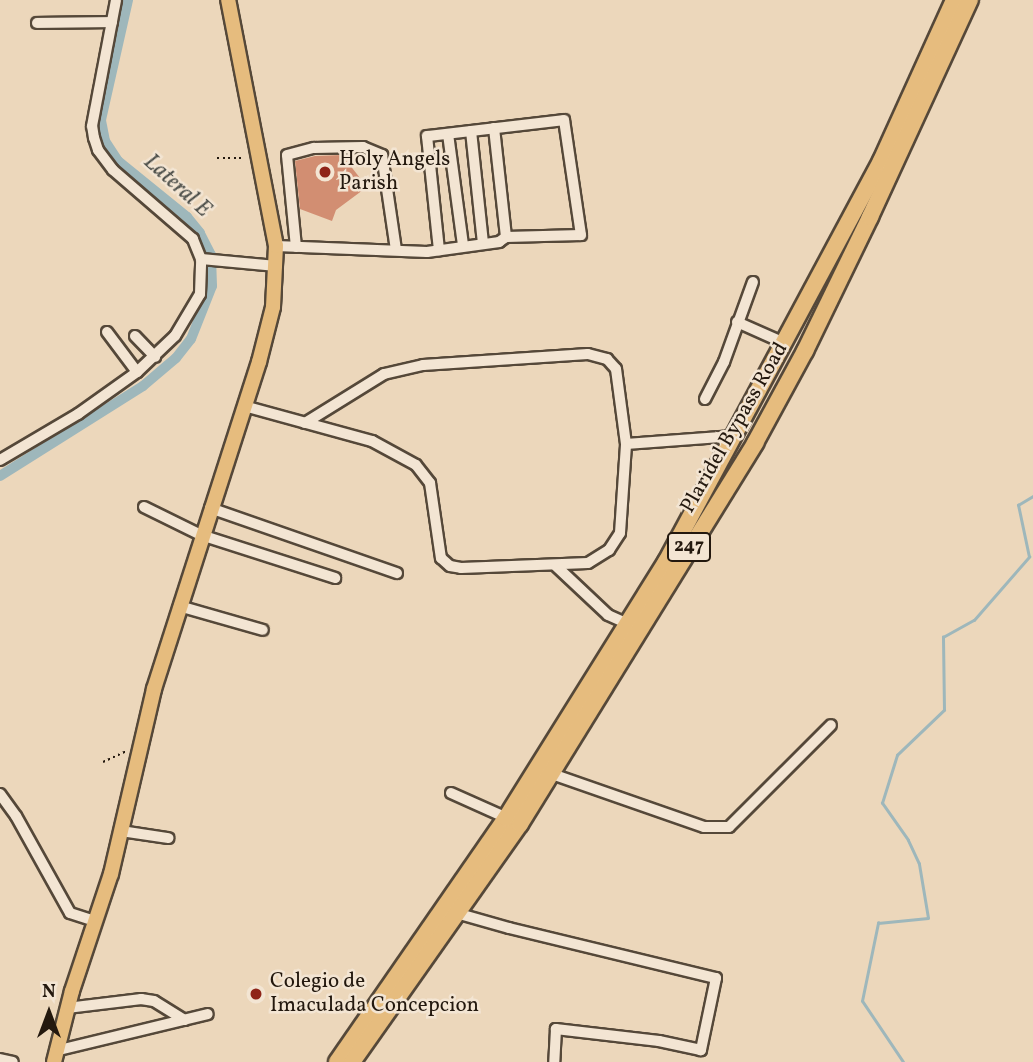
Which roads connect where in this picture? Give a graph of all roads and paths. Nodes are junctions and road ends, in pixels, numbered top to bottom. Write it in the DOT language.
graph roads {
  1 [pos="116,0"];
  2 [pos="228,0"];
  3 [pos="954,0"];
  4 [pos="970,0"];
  5 [pos="111,22"];
  6 [pos="37,23"];
  7 [pos="494,128"];
  8 [pos="471,131"];
  9 [pos="448,134"];
  10 [pos="217,158"];
  11 [pos="260,158"];
  12 [pos="506,237"];
  13 [pos="483,243"];
  14 [pos="463,245"];
  15 [pos="276,246"];
  16 [pos="296,247"];
  17 [pos="396,250"];
  18 [pos="439,250"];
  19 [pos="208,259"];
  20 [pos="277,266"];
  21 [pos="753,282"];
  22 [pos="737,322"];
  23 [pos="107,332"];
  24 [pos="135,336"];
  25 [pos="782,342"];
  26 [pos="805,351"];
  27 [pos="155,357"];
  28 [pos="137,372"];
  29 [pos="705,399"];
  30 [pos="244,406"];
  31 [pos="305,423"];
  32 [pos="734,436"];
  33 [pos="626,444"];
  34 [pos="0,460"];
  35 [pos="144,507"];
  36 [pos="210,508"];
  37 [pos="201,535"];
  38 [pos="556,566"];
  39 [pos="397,573"];
  40 [pos="335,578"];
  41 [pos="179,606"];
  42 [pos="635,627"];
  43 [pos="263,631"];
  44 [pos="831,725"];
  45 [pos="141,745"];
  46 [pos="103,762"];
  47 [pos="552,774"];
  48 [pos="451,793"];
  49 [pos="0,794"];
  50 [pos="513,821"];
  51 [pos="121,831"];
  52 [pos="169,838"];
  53 [pos="456,912"];
  54 [pos="95,921"];
  55 [pos="67,1007"];
  56 [pos="208,1014"];
  57 [pos="185,1020"];
  58 [pos="55,1057"];
  59 [pos="0,1059"];
  60 [pos="13,1062"];
  61 [pos="337,1062"];
  62 [pos="352,1062"];
  63 [pos="554,1062"];
  1 -- 5 [label="street"];
  2 -- 11 [label="main road"];
  3 -- 25 [label="highway, Plaridel Bypass Road / 247"];
  4 -- 26 [label="highway, Plaridel Bypass Road / 247"];
  5 -- 6 [label="street"];
  5 -- 19 [label="street"];
  7 -- 8 [label="street"];
  7 -- 12 [label="street"];
  7 -- 12 [label="street"];
  8 -- 9 [label="street"];
  8 -- 13 [label="street"];
  9 -- 14 [label="street"];
  9 -- 18 [label="street"];
  10 -- 11 [label="path"];
  11 -- 15 [label="main road"];
  12 -- 13 [label="street"];
  13 -- 14 [label="street"];
  14 -- 18 [label="street"];
  15 -- 16 [label="street"];
  15 -- 20 [label="main road"];
  16 -- 17 [label="street"];
  16 -- 17 [label="street"];
  17 -- 18 [label="street"];
  19 -- 20 [label="street"];
  19 -- 27 [label="street"];
  20 -- 30 [label="main road"];
  21 -- 22 [label="street"];
  22 -- 25 [label="street"];
  22 -- 29 [label="street"];
  23 -- 28 [label="street"];
  24 -- 27 [label="street"];
  25 -- 26 [label="highway"];
  25 -- 32 [label="highway, Plaridel Bypass Road / 247"];
  26 -- 42 [label="highway, Plaridel Bypass Road / 247"];
  27 -- 28 [label="street"];
  28 -- 34 [label="street"];
  30 -- 31 [label="street"];
  30 -- 36 [label="main road"];
  31 -- 33 [label="street"];
  31 -- 38 [label="street"];
  32 -- 33 [label="street"];
  32 -- 42 [label="highway, Plaridel Bypass Road / 247"];
  33 -- 38 [label="street"];
  35 -- 37 [label="street"];
  36 -- 37 [label="main road"];
  36 -- 39 [label="street"];
  37 -- 40 [label="street"];
  37 -- 41 [label="main road"];
  38 -- 42 [label="street"];
  41 -- 43 [label="street"];
  41 -- 45 [label="main road"];
  42 -- 47 [label="highway, Plaridel Bypass Road / 247"];
  42 -- 50 [label="highway, Plaridel Bypass Road / 247"];
  44 -- 47 [label="street"];
  45 -- 46 [label="path"];
  45 -- 51 [label="main road"];
  47 -- 50 [label="highway, Plaridel Bypass Road / 247"];
  48 -- 50 [label="street"];
  49 -- 54 [label="street"];
  50 -- 53 [label="highway, Plaridel Bypass Road / 247"];
  50 -- 61 [label="highway, Plaridel Bypass Road / 247"];
  51 -- 52 [label="street"];
  51 -- 54 [label="main road"];
  53 -- 62 [label="highway, Plaridel Bypass Road / 247"];
  53 -- 63 [label="street"];
  54 -- 55 [label="main road"];
  55 -- 57 [label="street"];
  55 -- 58 [label="main road"];
  56 -- 57 [label="street"];
  57 -- 58 [label="street"];
  59 -- 60 [label="street"];
}
